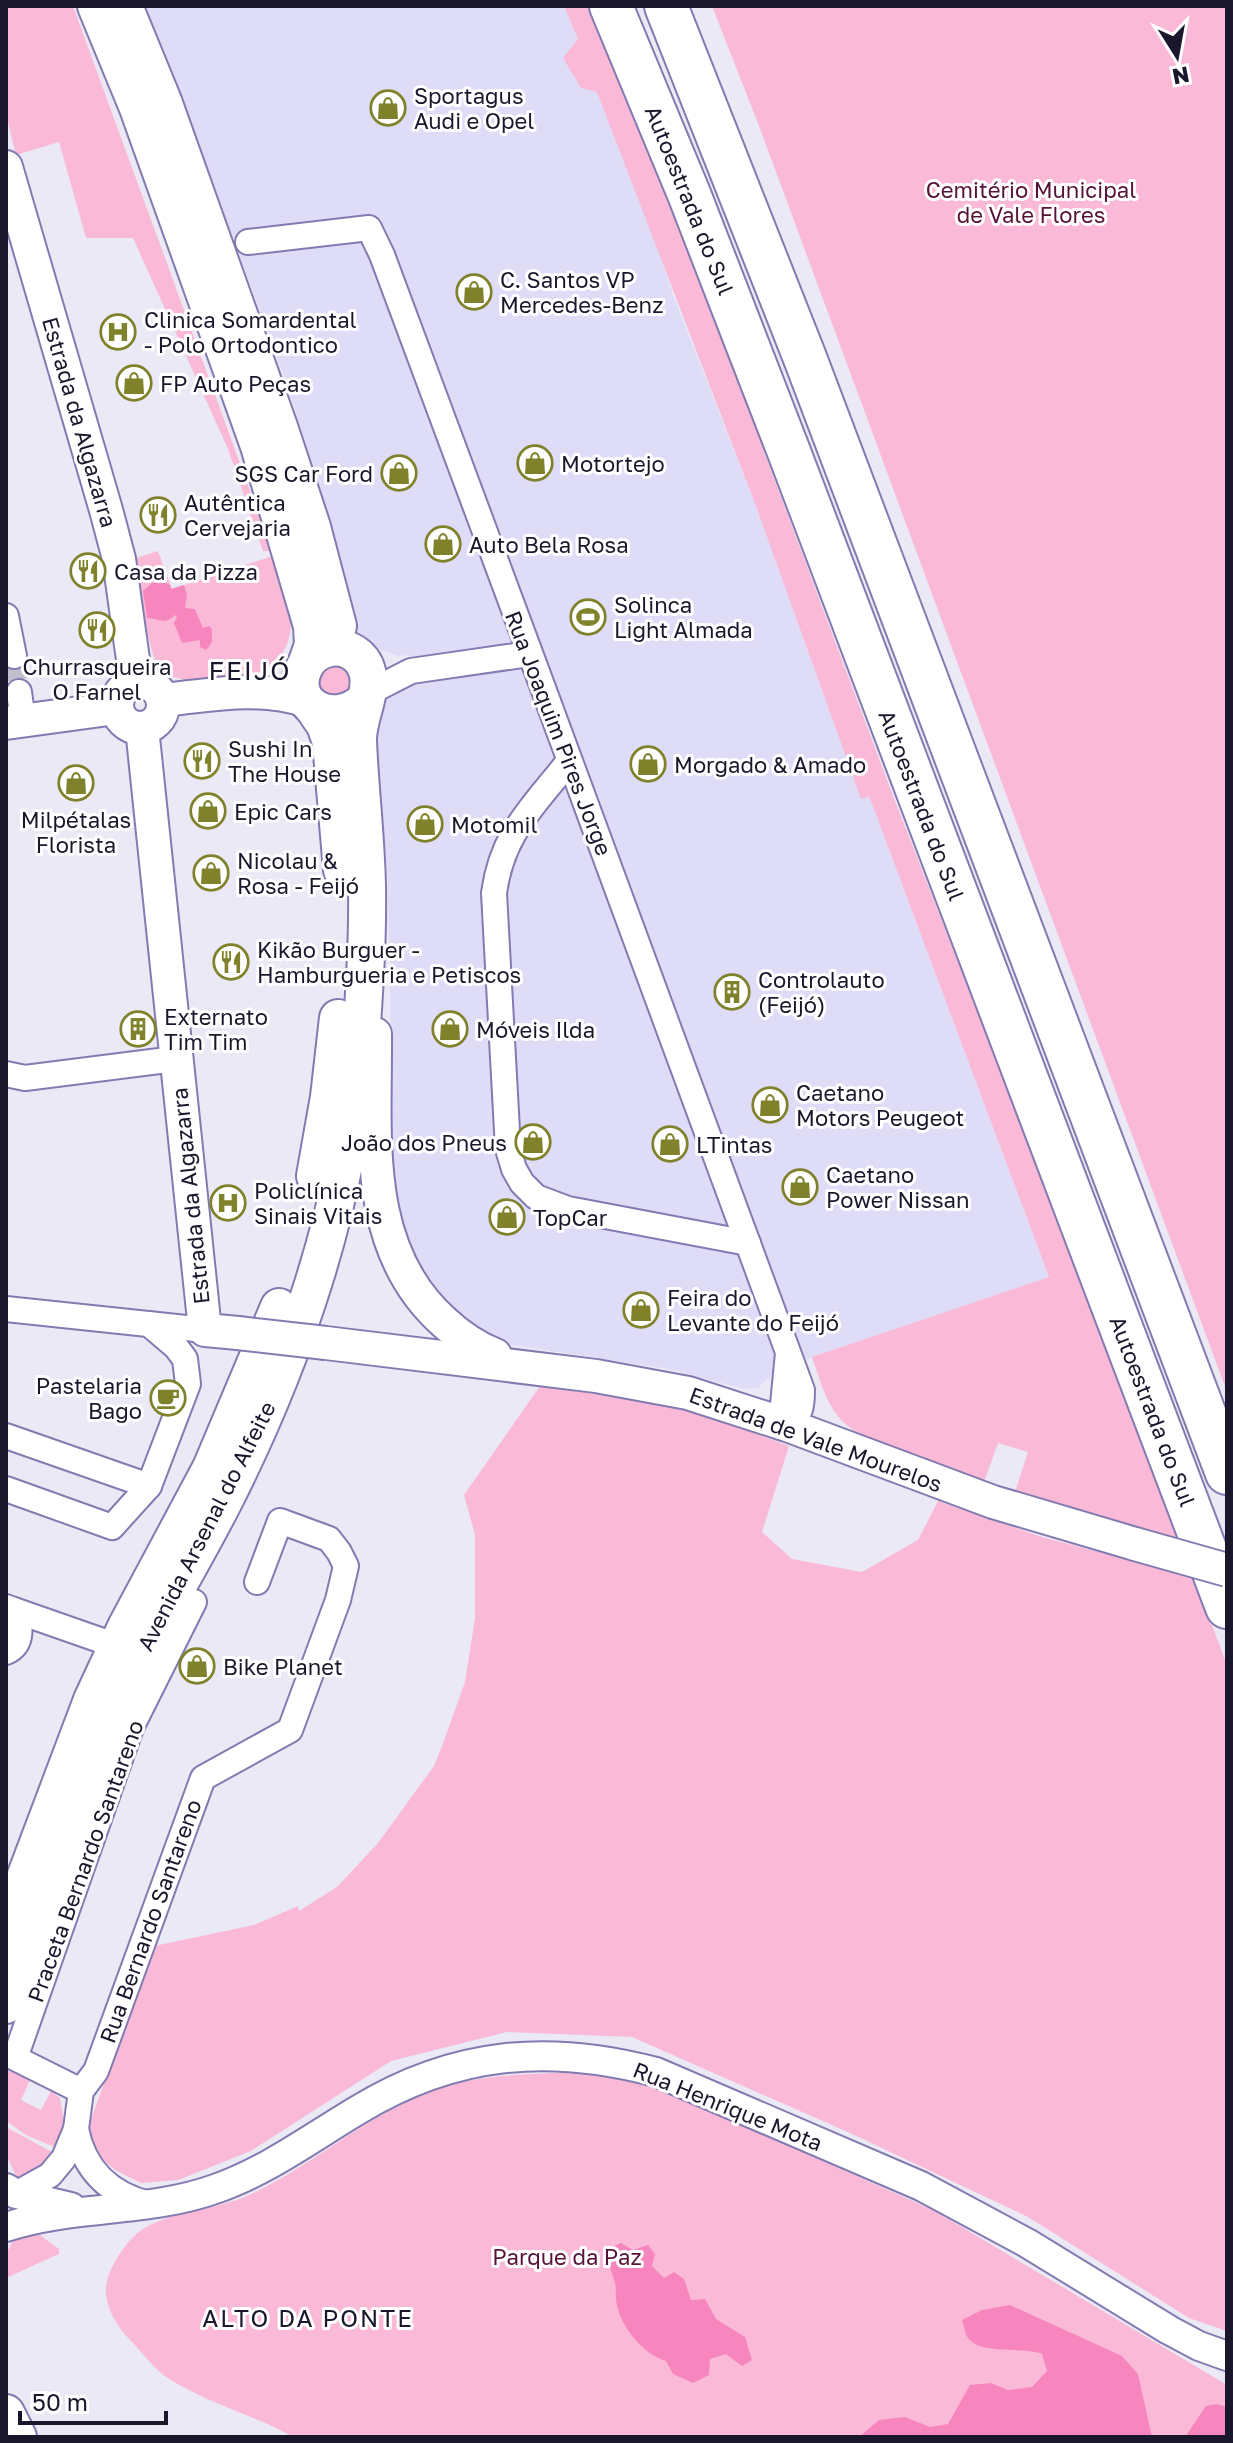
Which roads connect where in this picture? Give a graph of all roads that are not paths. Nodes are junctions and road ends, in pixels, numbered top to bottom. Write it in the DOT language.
graph roads {
  1 [pos="96,6"];
  2 [pos="124,6"];
  3 [pos="611,6"];
  4 [pos="666,6"];
  5 [pos="6,167"];
  6 [pos="248,242"];
  7 [pos="529,654"];
  8 [pos="363,677"];
  9 [pos="136,681"];
  10 [pos="308,684"];
  11 [pos="163,700"];
  12 [pos="116,708"];
  13 [pos="16,712"];
  14 [pos="142,728"];
  15 [pos="569,761"];
  16 [pos="364,812"];
  17 [pos="175,1059"];
  18 [pos="6,1074"];
  19 [pos="748,1243"];
  20 [pos="6,1309"];
  21 [pos="149,1324"];
  22 [pos="205,1330"];
  23 [pos="787,1361"];
  24 [pos="557,1370"];
  25 [pos="802,1390"];
  26 [pos="728,1405"];
  27 [pos="787,1425"];
  28 [pos="6,1436"];
  29 [pos="848,1449"];
  30 [pos="1227,1473"];
  31 [pos="149,1486"];
  32 [pos="6,1489"];
  33 [pos="1227,1570"];
  34 [pos="257,1582"];
  35 [pos="194,1602"];
  36 [pos="1227,1607"];
  37 [pos="10,1608"];
  38 [pos="117,1646"];
  39 [pos="6,1652"];
  40 [pos="6,1928"];
  41 [pos="6,2005"];
  42 [pos="81,2091"];
  43 [pos="76,2129"];
  44 [pos="11,2191"];
  45 [pos="149,2204"];
  46 [pos="83,2210"];
  47 [pos="6,2227"];
  48 [pos="1169,2330"];
  49 [pos="1227,2356"];
  50 [pos="1227,2371"];
  51 [pos="6,2413"];
  52 [pos="18,2437"];
  1 -- 10 [label="main road"];
  2 -- 8 [label="main road"];
  3 -- 36 [label="highway, Autoestrada do Sul"];
  4 -- 30 [label="highway"];
  5 -- 9 [label="main road, Estrada da Algazarra"];
  6 -- 7 [label="street, Rua Joaquim Pires Jorge"];
  7 -- 8 [label="street"];
  7 -- 15 [label="street, Rua Joaquim Pires Jorge"];
  8 -- 10 [label="main road"];
  8 -- 10 [label="main road"];
  8 -- 16 [label="main road, Avenida Arsenal do Alfeite"];
  9 -- 11 [label="main road"];
  9 -- 12 [label="main road"];
  10 -- 11 [label="main road"];
  10 -- 38 [label="main road, Avenida Arsenal do Alfeite"];
  11 -- 14 [label="main road"];
  12 -- 13 [label="main road"];
  12 -- 14 [label="main road"];
  14 -- 17 [label="main road, Estrada da Algazarra"];
  15 -- 19 [label="street, Rua Joaquim Pires Jorge"];
  15 -- 19 [label="street"];
  16 -- 24 [label="main road"];
  16 -- 41 [label="main road, Avenida Arsenal do Alfeite"];
  17 -- 18 [label="street"];
  17 -- 22 [label="main road, Estrada da Algazarra"];
  19 -- 23 [label="street, Rua Joaquim Pires Jorge"];
  20 -- 21 [label="street"];
  21 -- 22 [label="street"];
  21 -- 31 [label="street"];
  22 -- 24 [label="main road, Estrada de Vale Mourelos, bridge"];
  23 -- 25 [label="street, Rua Joaquim Pires Jorge"];
  23 -- 26 [label="street"];
  23 -- 27 [label="street, Rua Joaquim Pires Jorge"];
  24 -- 26 [label="main road, Estrada de Vale Mourelos"];
  25 -- 27 [label="street"];
  25 -- 29 [label="street, Rua Joaquim Pires Jorge"];
  26 -- 27 [label="main road, Estrada de Vale Mourelos"];
  27 -- 29 [label="main road, Estrada de Vale Mourelos"];
  28 -- 31 [label="street"];
  29 -- 33 [label="main road, Estrada de Vale Mourelos, bridge"];
  31 -- 32 [label="street"];
  34 -- 42 [label="street, Rua Bernardo Santareno"];
  35 -- 42 [label="street, Praceta Bernardo Santareno"];
  37 -- 38 [label="street"];
  37 -- 39 [label="street"];
  38 -- 40 [label="main road, Avenida Arsenal do Alfeite"];
  42 -- 43 [label="street, Rua Bernardo Santareno"];
  43 -- 44 [label="street, Rua Bernardo Santareno"];
  43 -- 45 [label="street, Rua Bernardo Santareno"];
  44 -- 46 [label="street, Rua Henrique Mota"];
  45 -- 46 [label="street, Rua Henrique Mota"];
  45 -- 48 [label="street, Rua Henrique Mota"];
  46 -- 47 [label="street, Rua Henrique Mota"];
  48 -- 49 [label="street"];
  48 -- 50 [label="street"];
  51 -- 52 [label="main road"];
}
